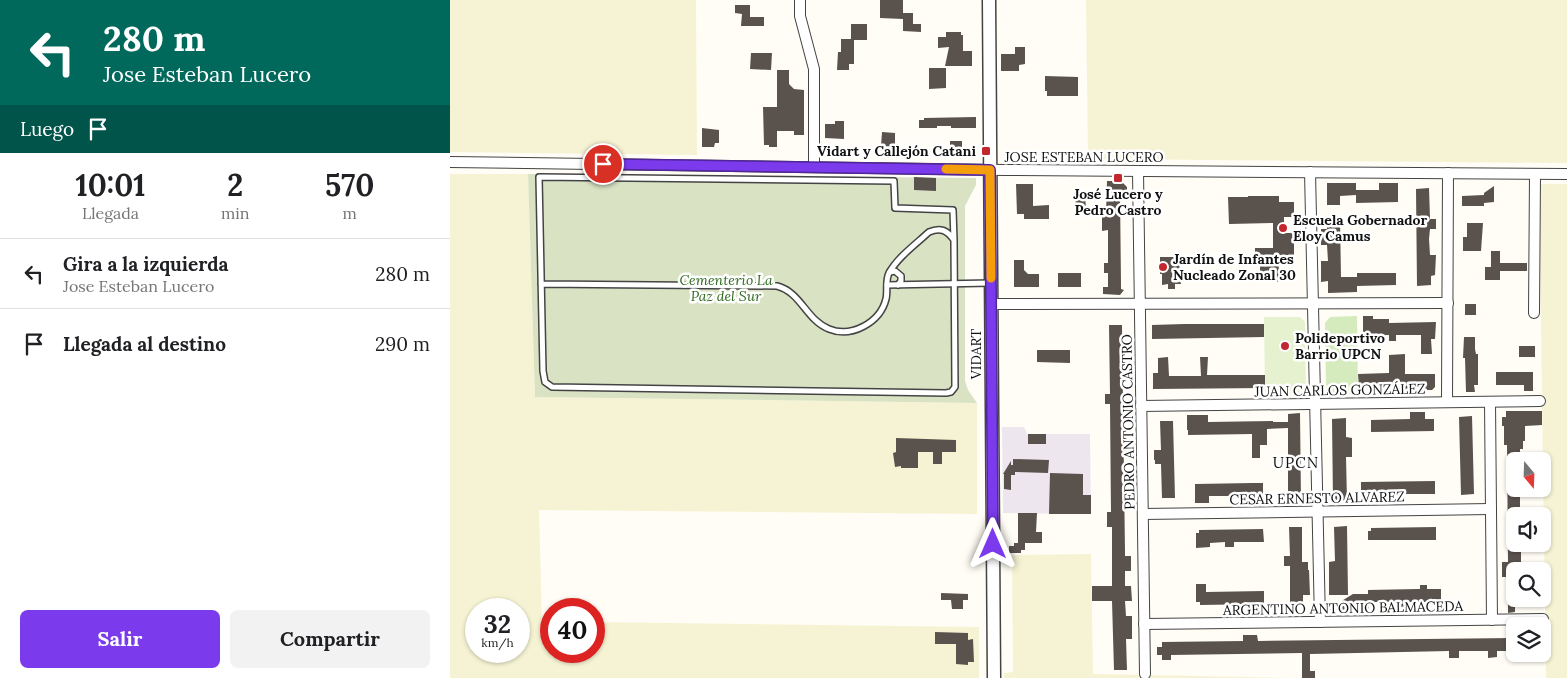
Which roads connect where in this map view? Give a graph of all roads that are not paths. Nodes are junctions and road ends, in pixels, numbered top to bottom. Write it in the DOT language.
graph roads {
  1 [pos="800,0"];
  2 [pos="989,0"];
  3 [pos="450,162"];
  4 [pos="814,167"];
  5 [pos="990,170"];
  6 [pos="1138,171"];
  7 [pos="1310,172"];
  8 [pos="1448,173"];
  9 [pos="1535,174"];
  10 [pos="1567,174"];
  11 [pos="954,240"];
  12 [pos="890,272"];
  13 [pos="991,282"];
  14 [pos="541,284"];
  15 [pos="954,284"];
  16 [pos="887,285"];
  17 [pos="898,285"];
  18 [pos="1448,303"];
  19 [pos="991,304"];
  20 [pos="1140,304"];
  21 [pos="1313,304"];
  22 [pos="1534,312"];
  23 [pos="1540,401"];
  24 [pos="1447,402"];
  25 [pos="1490,402"];
  26 [pos="1315,404"];
  27 [pos="1141,406"];
  28 [pos="1491,510"];
  29 [pos="1317,512"];
  30 [pos="1143,514"];
  31 [pos="1492,620"];
  32 [pos="1506,620"];
  33 [pos="1320,622"];
  34 [pos="1144,624"];
  35 [pos="1145,674"];
  36 [pos="994,678"];
  1 -- 4 [label="street"];
  2 -- 5 [label="street, VIDART"];
  3 -- 4 [label="street, JOSE ESTEBAN LUCERO"];
  4 -- 5 [label="street, JOSE ESTEBAN LUCERO"];
  5 -- 6 [label="street, JOSE ESTEBAN LUCERO"];
  5 -- 13 [label="street, VIDART"];
  6 -- 7 [label="street, JOSE ESTEBAN LUCERO"];
  6 -- 20 [label="street, PEDRO ANTONIO CASTRO"];
  7 -- 8 [label="street, JOSE ESTEBAN LUCERO"];
  7 -- 21 [label="street"];
  8 -- 9 [label="street, JOSE ESTEBAN LUCERO"];
  8 -- 18 [label="street"];
  9 -- 10 [label="street, JOSE ESTEBAN LUCERO"];
  9 -- 22 [label="street"];
  11 -- 12 [label="lane"];
  11 -- 14 [label="lane"];
  11 -- 15 [label="lane"];
  12 -- 16 [label="lane"];
  12 -- 17 [label="lane"];
  13 -- 15 [label="lane"];
  13 -- 19 [label="street, VIDART"];
  14 -- 15 [label="lane"];
  14 -- 16 [label="lane"];
  15 -- 17 [label="lane"];
  16 -- 17 [label="lane"];
  18 -- 21 [label="street"];
  18 -- 24 [label="street"];
  19 -- 20 [label="street"];
  19 -- 36 [label="street, VIDART"];
  20 -- 21 [label="street"];
  20 -- 27 [label="street, PEDRO ANTONIO CASTRO"];
  21 -- 26 [label="street"];
  23 -- 25 [label="street, JUAN CARLOS GONZÁLEZ"];
  24 -- 25 [label="street, JUAN CARLOS GONZÁLEZ"];
  24 -- 26 [label="street, JUAN CARLOS GONZÁLEZ"];
  25 -- 28 [label="street"];
  26 -- 27 [label="street, JUAN CARLOS GONZÁLEZ"];
  26 -- 29 [label="street"];
  27 -- 30 [label="street, PEDRO ANTONIO CASTRO"];
  28 -- 29 [label="street, CESAR ERNESTO ALVAREZ"];
  28 -- 31 [label="street"];
  29 -- 30 [label="street, CESAR ERNESTO ALVAREZ"];
  29 -- 33 [label="street"];
  30 -- 34 [label="street, PEDRO ANTONIO CASTRO"];
  31 -- 32 [label="street, ARGENTINO ANTONIO BALMACEDA"];
  31 -- 33 [label="street, ARGENTINO ANTONIO BALMACEDA"];
  33 -- 34 [label="street, ARGENTINO ANTONIO BALMACEDA"];
  34 -- 35 [label="street, PEDRO ANTONIO CASTRO"];
}
